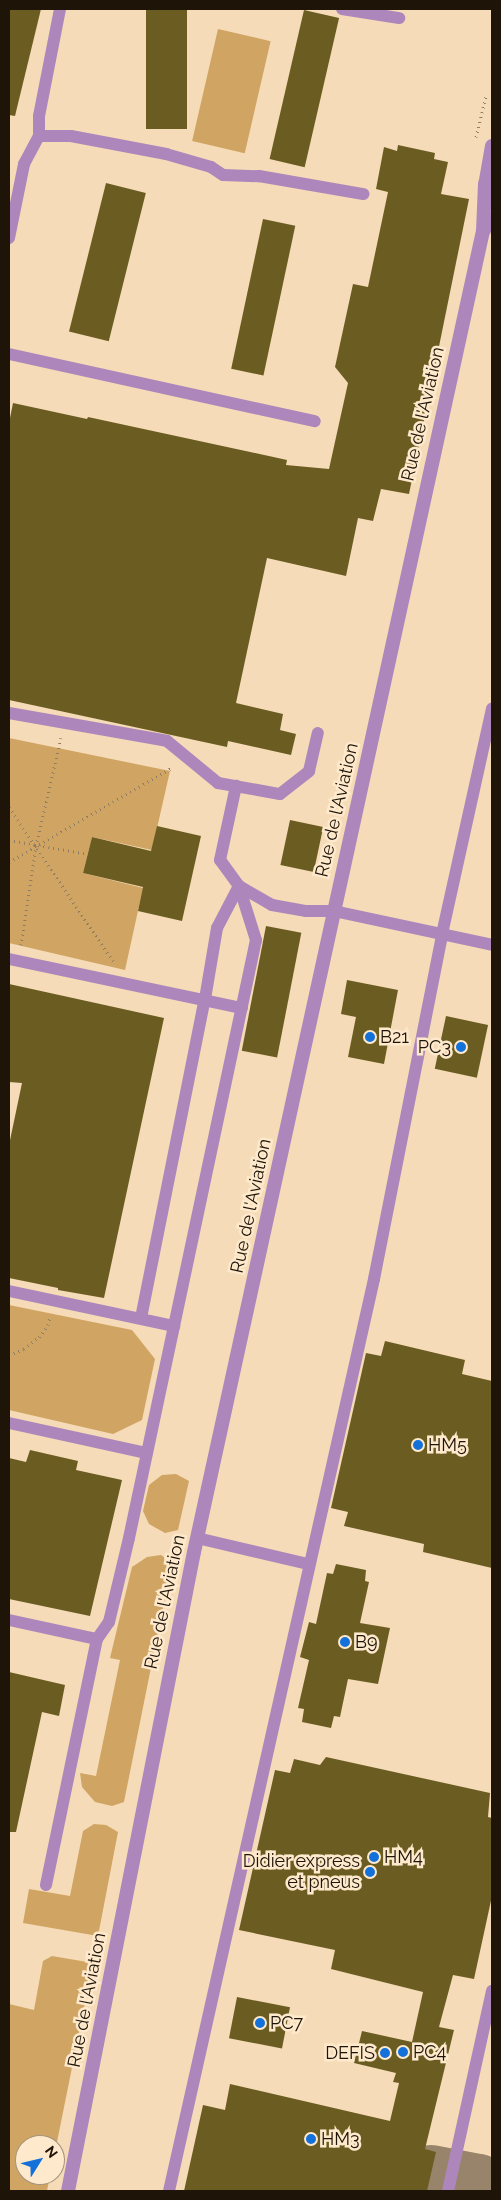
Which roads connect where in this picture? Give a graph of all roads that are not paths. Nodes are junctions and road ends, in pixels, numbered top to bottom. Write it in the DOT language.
graph roads {
  1 [pos="60,9"];
  2 [pos="342,9"];
  3 [pos="399,18"];
  4 [pos="39,136"];
  5 [pos="492,146"];
  6 [pos="363,194"];
  7 [pos="492,219"];
  8 [pos="488,232"];
  9 [pos="9,238"];
  10 [pos="9,354"];
  11 [pos="316,422"];
  12 [pos="492,708"];
  13 [pos="9,713"];
  14 [pos="318,733"];
  15 [pos="236,786"];
  16 [pos="239,886"];
  17 [pos="334,911"];
  18 [pos="442,934"];
  19 [pos="492,945"];
  20 [pos="14,960"];
  21 [pos="205,999"];
  22 [pos="242,1008"];
  23 [pos="9,1291"];
  24 [pos="141,1318"];
  25 [pos="174,1326"];
  26 [pos="9,1423"];
  27 [pos="147,1454"];
  28 [pos="197,1538"];
  29 [pos="308,1564"];
  30 [pos="9,1620"];
  31 [pos="97,1639"];
  32 [pos="46,1885"];
  33 [pos="492,1991"];
  34 [pos="68,2191"];
  35 [pos="168,2191"];
  36 [pos="448,2191"];
  1 -- 4 [label="lane"];
  2 -- 3 [label="lane"];
  4 -- 6 [label="lane"];
  4 -- 9 [label="lane"];
  5 -- 8 [label="street, Rue de l'Aviation"];
  7 -- 8 [label="street, Rue de l'Aviation"];
  8 -- 17 [label="street, Rue de l'Aviation"];
  10 -- 11 [label="lane"];
  12 -- 18 [label="lane"];
  13 -- 15 [label="lane"];
  14 -- 15 [label="lane"];
  15 -- 16 [label="lane"];
  16 -- 17 [label="lane"];
  16 -- 21 [label="lane"];
  16 -- 22 [label="lane"];
  17 -- 18 [label="lane"];
  17 -- 28 [label="street, Rue de l'Aviation"];
  18 -- 19 [label="lane"];
  18 -- 29 [label="lane"];
  20 -- 21 [label="lane"];
  21 -- 22 [label="lane"];
  21 -- 24 [label="lane"];
  22 -- 25 [label="lane"];
  23 -- 24 [label="lane"];
  24 -- 25 [label="lane"];
  25 -- 27 [label="lane"];
  26 -- 27 [label="lane"];
  27 -- 31 [label="lane"];
  28 -- 29 [label="lane"];
  28 -- 34 [label="street, Rue de l'Aviation"];
  29 -- 35 [label="lane"];
  30 -- 31 [label="lane"];
  31 -- 32 [label="lane"];
  33 -- 36 [label="lane"];
}
